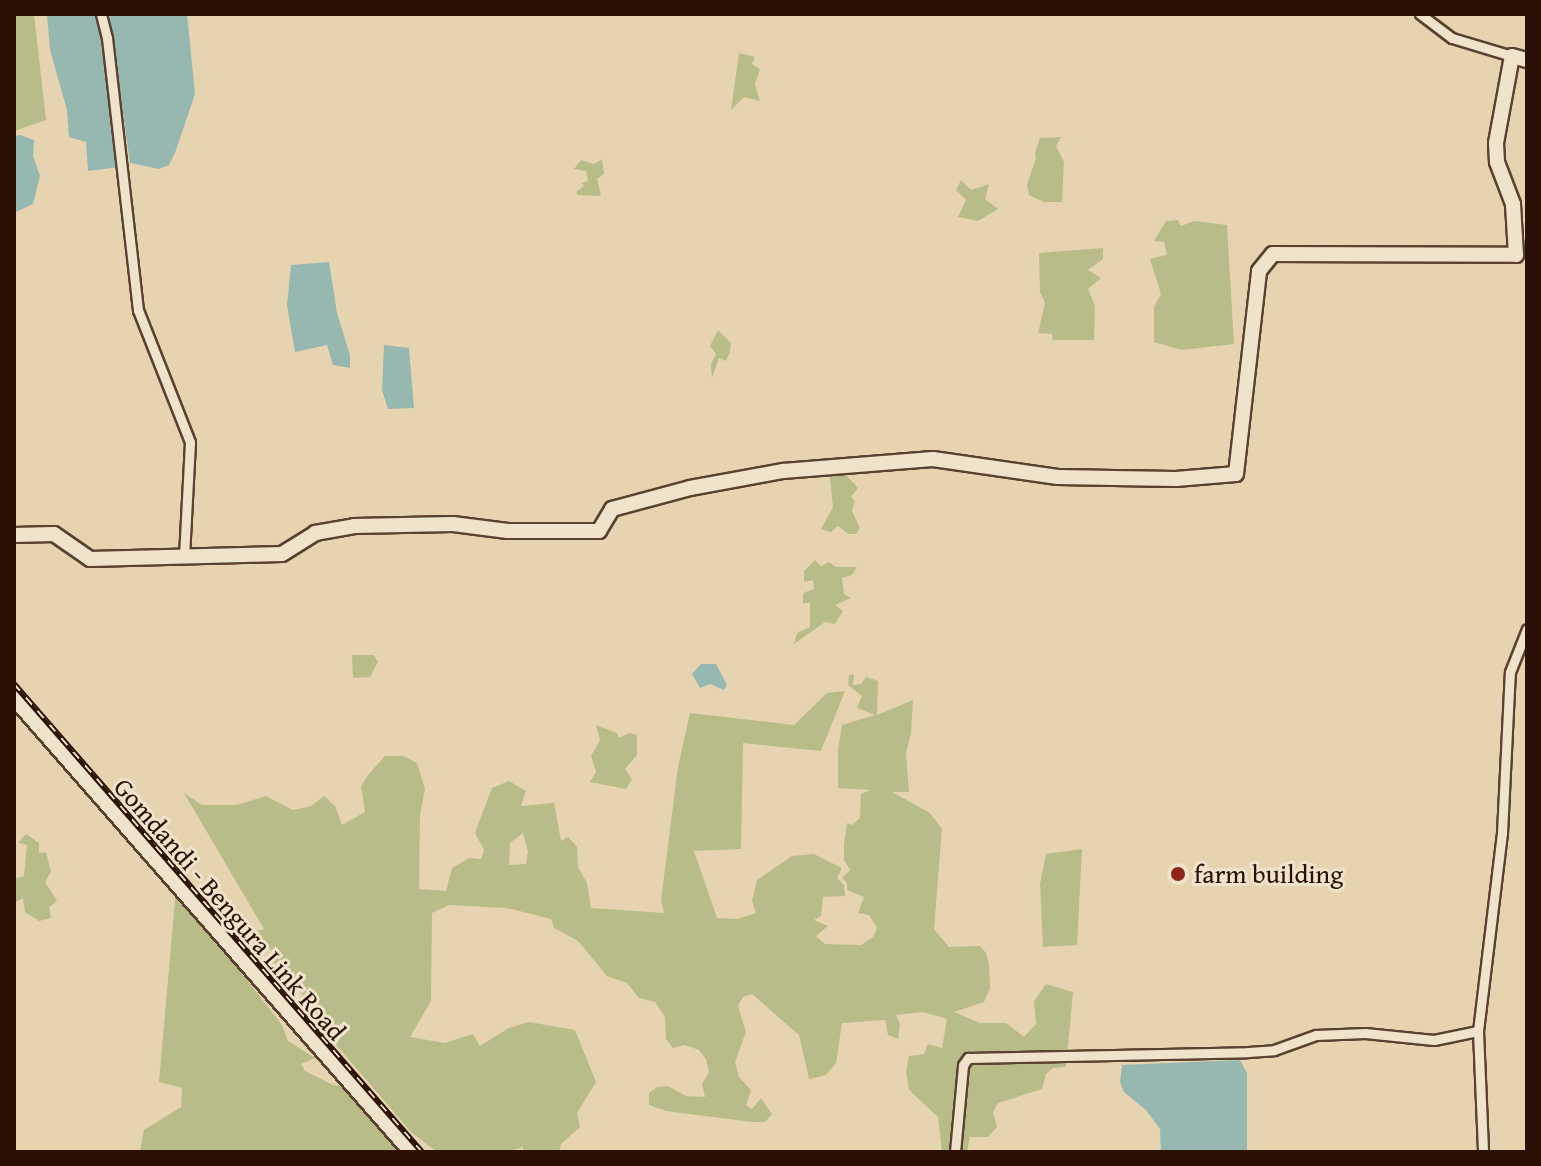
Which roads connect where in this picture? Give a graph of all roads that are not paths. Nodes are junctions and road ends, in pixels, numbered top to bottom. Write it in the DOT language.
graph roads {
  1 [pos="101,14"];
  2 [pos="1420,14"];
  3 [pos="1520,58"];
  4 [pos="1521,256"];
  5 [pos="14,535"];
  6 [pos="184,556"];
  7 [pos="1527,629"];
  8 [pos="14,698"];
  9 [pos="1478,1031"];
  10 [pos="411,1152"];
  11 [pos="955,1152"];
  12 [pos="1483,1152"];
  1 -- 6 [label="street"];
  2 -- 3 [label="street"];
  3 -- 4 [label="main road"];
  4 -- 6 [label="main road"];
  5 -- 6 [label="main road"];
  7 -- 9 [label="street"];
  8 -- 10 [label="main road, Gomdandi - Bengura Link Road"];
  9 -- 11 [label="street"];
  9 -- 12 [label="street"];
}
